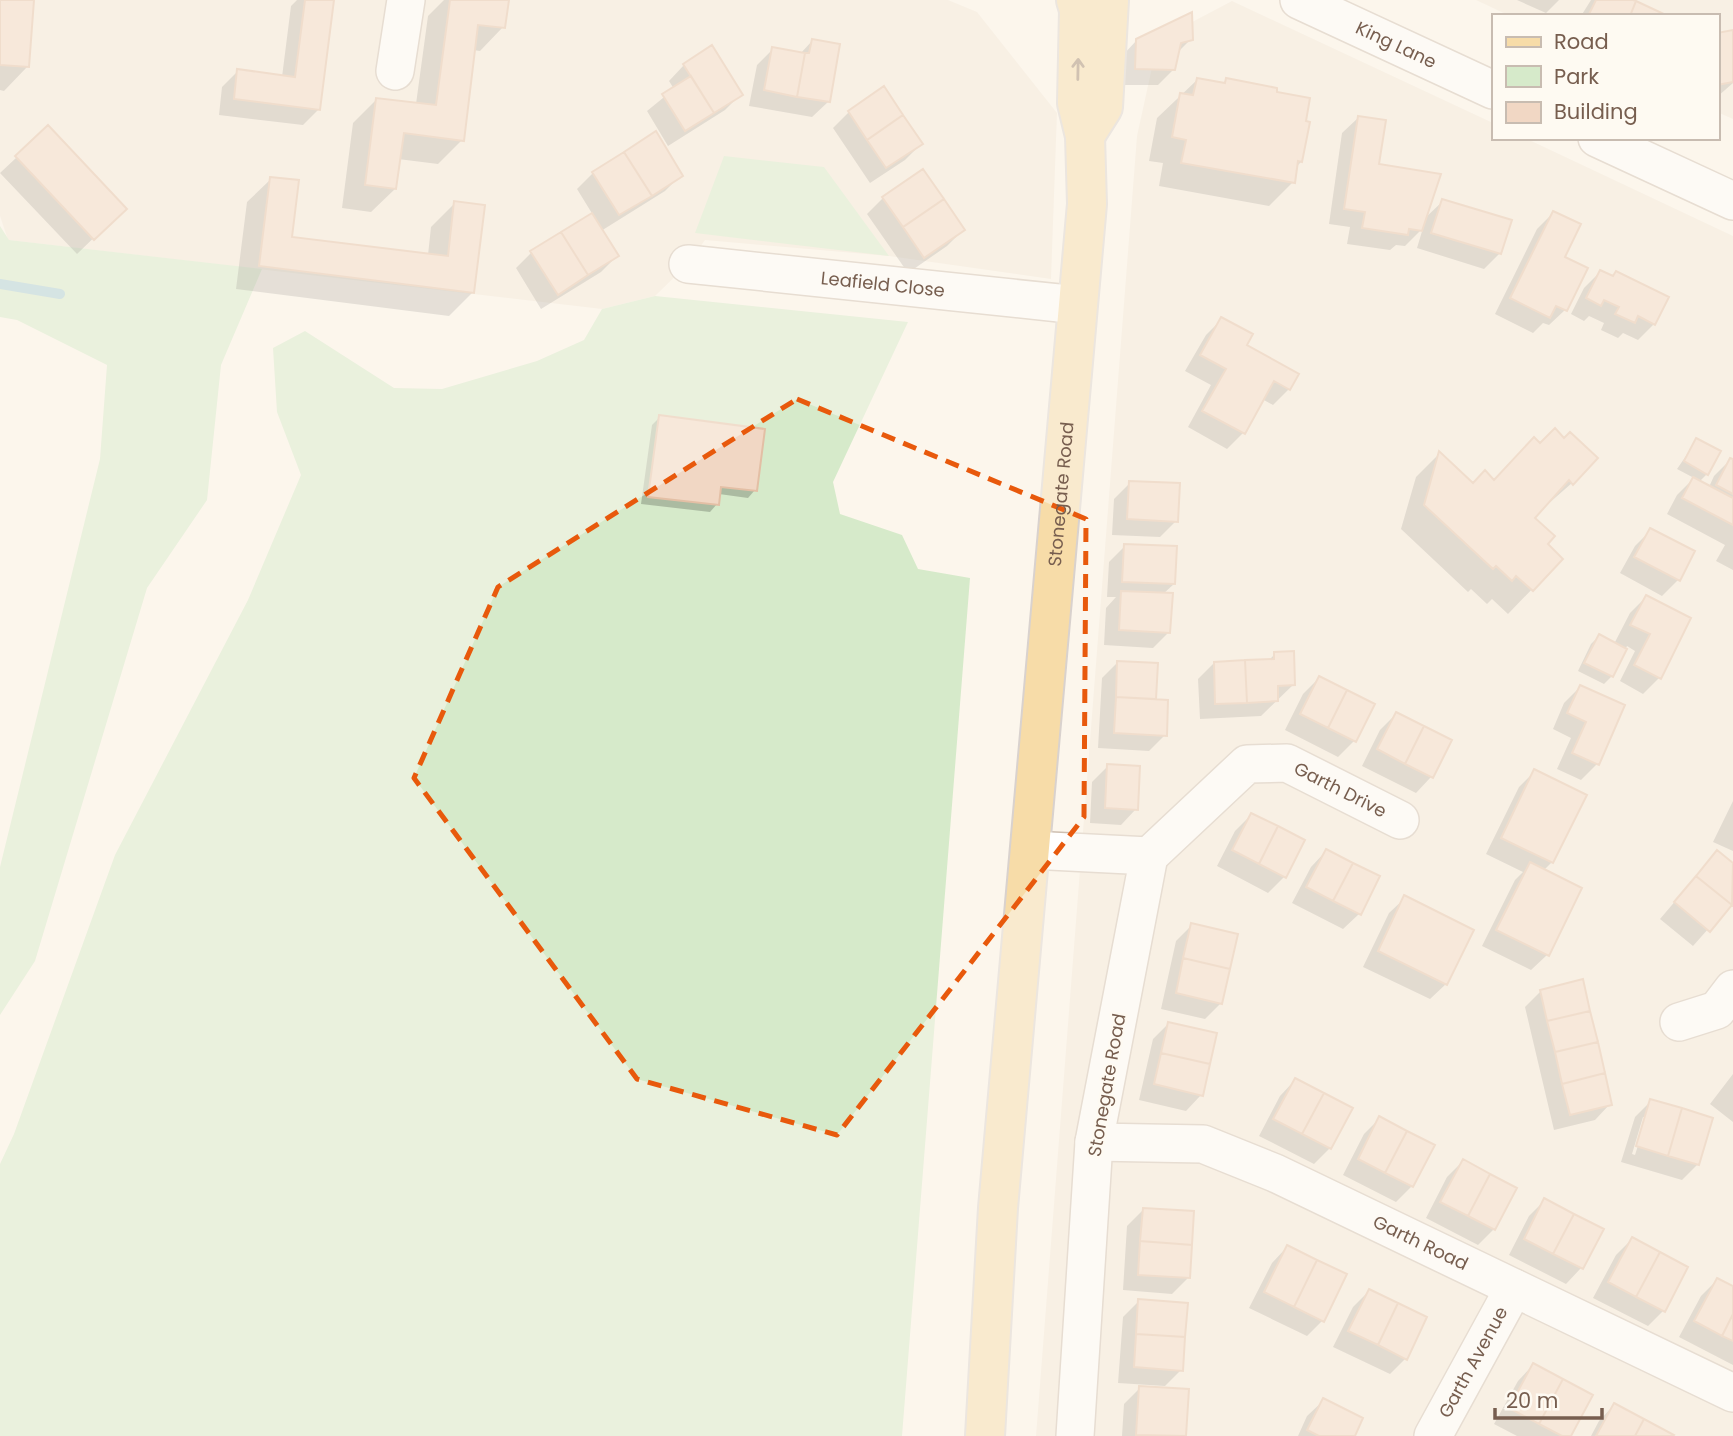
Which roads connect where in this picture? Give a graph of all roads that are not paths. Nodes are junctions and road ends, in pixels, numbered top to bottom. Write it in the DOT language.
graph roads {
  1 [pos="406,0"];
  2 [pos="1076,0"];
  3 [pos="1299,0"];
  4 [pos="1116,7"];
  5 [pos="395,71"];
  6 [pos="1492,90"];
  7 [pos="1085,136"];
  8 [pos="1602,140"];
  9 [pos="1730,195"];
  10 [pos="688,264"];
  11 [pos="1078,305"];
  12 [pos="1400,820"];
  13 [pos="1030,850"];
  14 [pos="1149,856"];
  15 [pos="1733,989"];
  16 [pos="1679,1022"];
  17 [pos="1094,1142"];
  18 [pos="1514,1289"];
  19 [pos="1733,1393"];
  20 [pos="985,1436"];
  21 [pos="1075,1436"];
  22 [pos="1433,1436"];
  1 -- 5 [label="street"];
  7 -- 2 [label="main road, Stonegate Road, one-way"];
  3 -- 6 [label="street, King Lane"];
  4 -- 7 [label="main road"];
  7 -- 11 [label="main road, Stonegate Road"];
  8 -- 9 [label="street"];
  10 -- 11 [label="street, Leafield Close"];
  11 -- 13 [label="main road, Stonegate Road"];
  12 -- 14 [label="street, Garth Drive"];
  13 -- 14 [label="street"];
  13 -- 20 [label="main road, Stonegate Road"];
  14 -- 17 [label="street, Stonegate Road"];
  15 -- 16 [label="street"];
  17 -- 18 [label="street, Garth Road"];
  17 -- 21 [label="street, Stonegate Road"];
  18 -- 19 [label="street, Garth Road"];
  18 -- 22 [label="street, Garth Avenue"];
}
